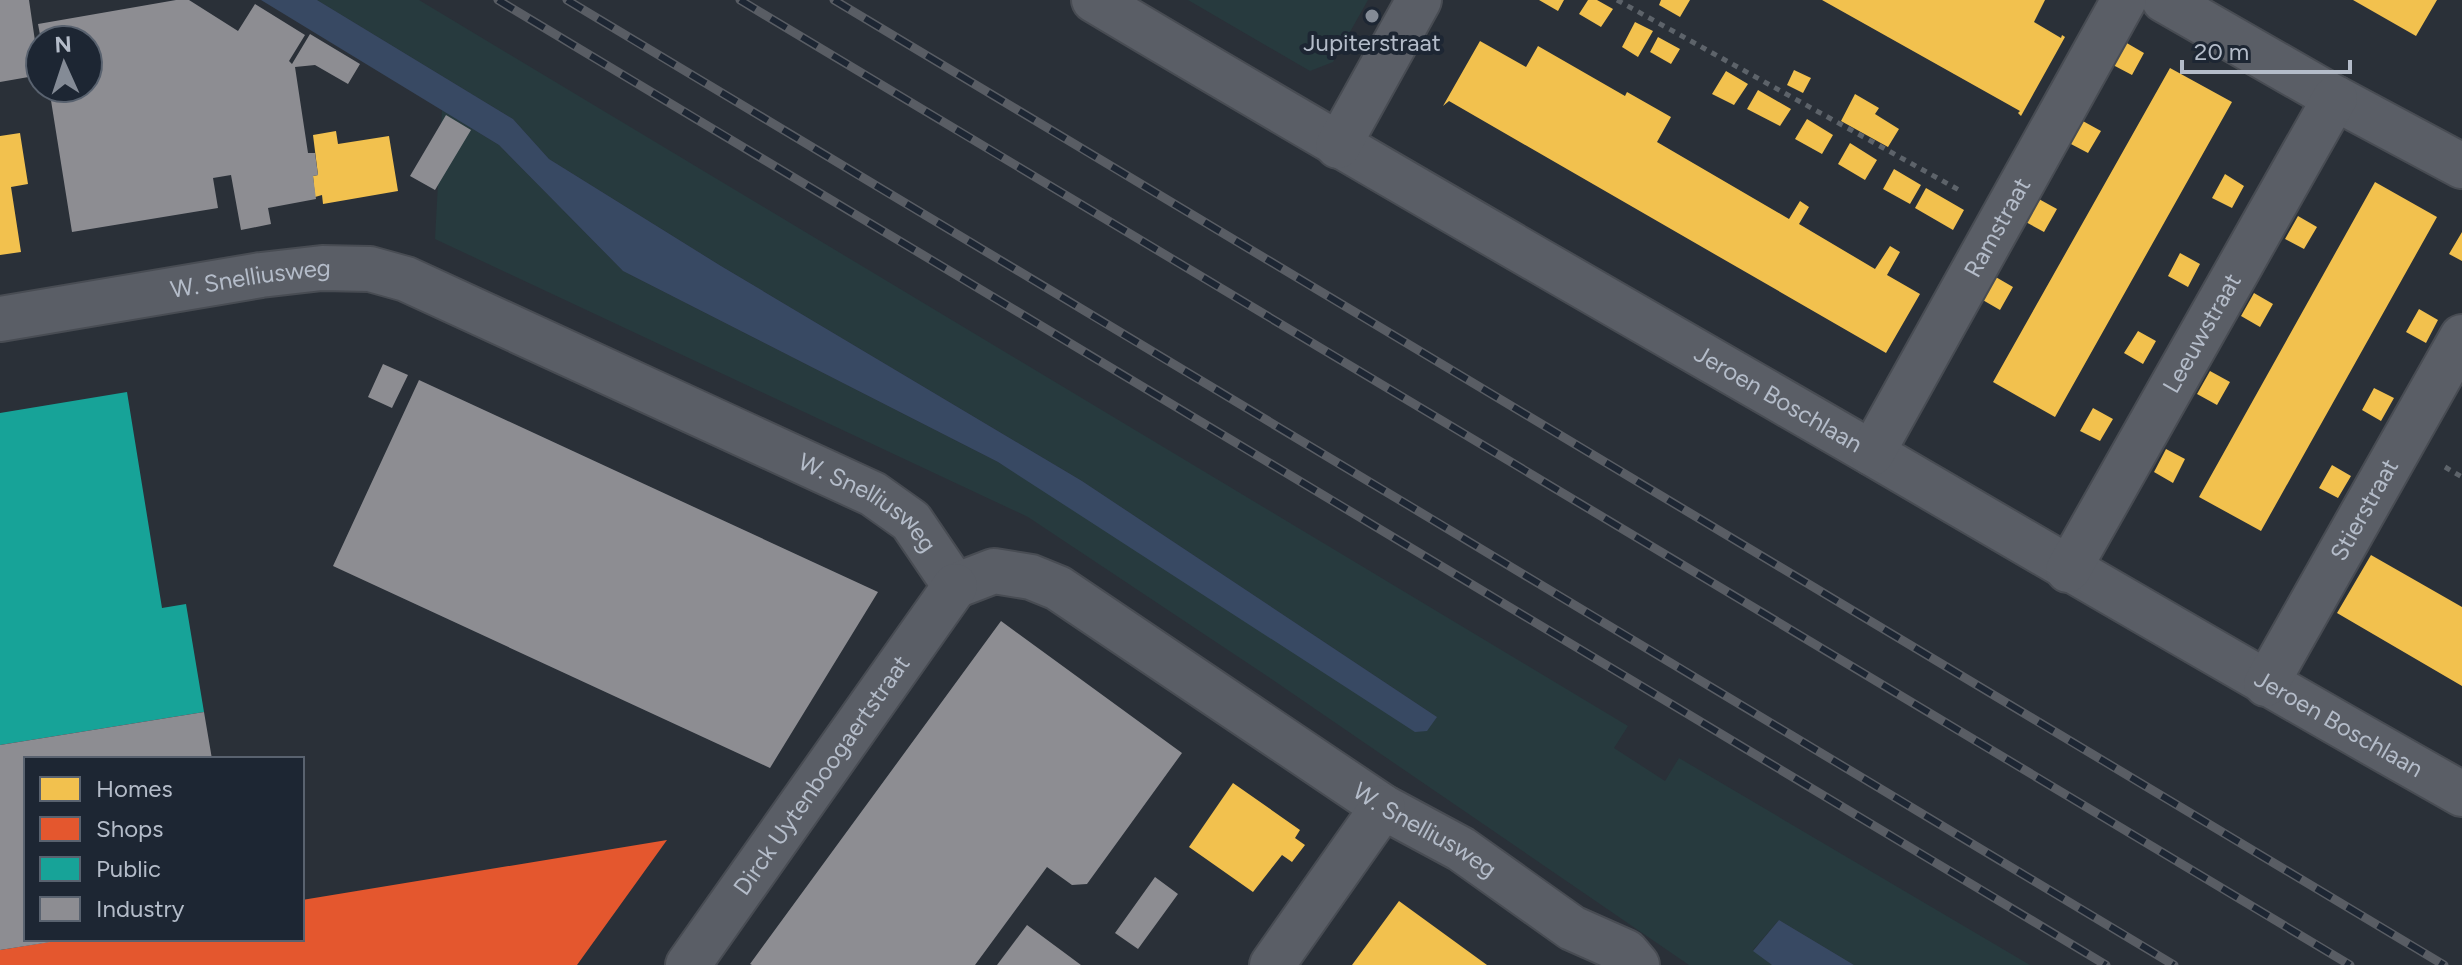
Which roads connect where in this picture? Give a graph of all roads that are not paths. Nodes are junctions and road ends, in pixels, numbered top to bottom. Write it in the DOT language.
graph roads {
  1 [pos="1094,0"];
  2 [pos="1419,0"];
  3 [pos="2124,0"];
  4 [pos="2164,0"];
  5 [pos="2335,98"];
  6 [pos="1338,146"];
  7 [pos="2462,166"];
  8 [pos="0,319"];
  9 [pos="2462,337"];
  10 [pos="1872,453"];
  11 [pos="2068,570"];
  12 [pos="955,586"];
  13 [pos="2266,684"];
  14 [pos="2462,794"];
  15 [pos="1383,807"];
  16 [pos="688,965"];
  17 [pos="1272,965"];
  18 [pos="1637,965"];
  1 -- 6 [label="street, Jeroen Boschlaan"];
  2 -- 6 [label="street"];
  3 -- 10 [label="street, Ramstraat"];
  4 -- 5 [label="street"];
  5 -- 7 [label="street"];
  5 -- 11 [label="street, Leeuwstraat"];
  6 -- 10 [label="street, Jeroen Boschlaan"];
  8 -- 12 [label="street, W. Snelliusweg"];
  9 -- 13 [label="street, Stierstraat"];
  10 -- 11 [label="street, Jeroen Boschlaan"];
  11 -- 13 [label="street, Jeroen Boschlaan"];
  12 -- 15 [label="street, W. Snelliusweg"];
  12 -- 16 [label="street, Dirck Uytenboogaertstraat"];
  13 -- 14 [label="street, Jeroen Boschlaan"];
  15 -- 17 [label="street"];
  15 -- 18 [label="street, W. Snelliusweg"];
}
